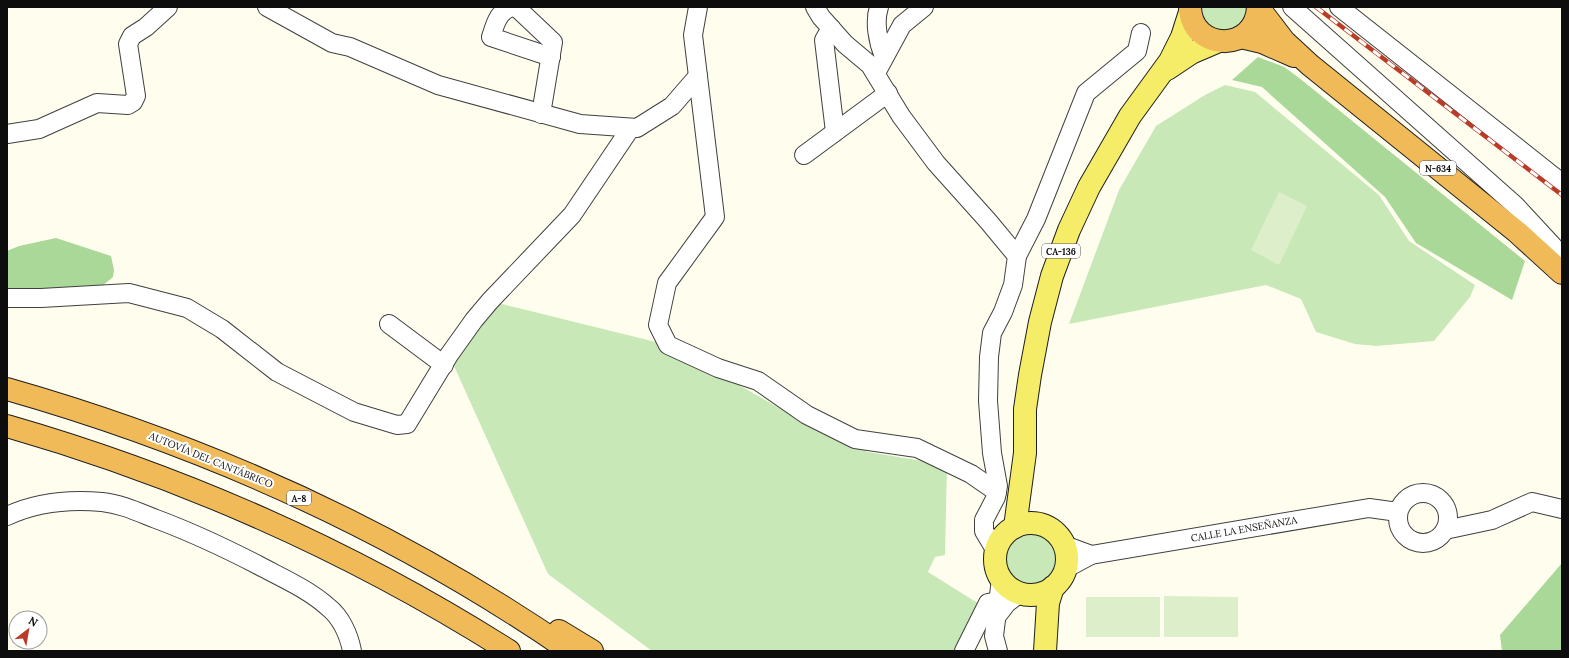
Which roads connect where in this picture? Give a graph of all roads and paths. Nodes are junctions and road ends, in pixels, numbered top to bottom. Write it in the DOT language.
graph roads {
  1 [pos="168,7"];
  2 [pos="267,7"];
  3 [pos="512,7"];
  4 [pos="516,7"];
  5 [pos="698,7"];
  6 [pos="815,7"];
  7 [pos="879,7"];
  8 [pos="924,7"];
  9 [pos="1258,7"];
  10 [pos="1292,7"];
  11 [pos="1339,7"];
  12 [pos="1190,10"];
  13 [pos="1360,14"];
  14 [pos="129,23"];
  15 [pos="146,27"];
  16 [pos="831,28"];
  17 [pos="1141,33"];
  18 [pos="1241,37"];
  19 [pos="1219,41"];
  20 [pos="551,57"];
  21 [pos="884,57"];
  22 [pos="1310,65"];
  23 [pos="1162,72"];
  24 [pos="876,73"];
  25 [pos="698,76"];
  26 [pos="888,93"];
  27 [pos="542,114"];
  28 [pos="630,129"];
  29 [pos="835,132"];
  30 [pos="7,134"];
  31 [pos="804,155"];
  32 [pos="1562,183"];
  33 [pos="1016,256"];
  34 [pos="1557,268"];
  35 [pos="7,298"];
  36 [pos="389,324"];
  37 [pos="444,365"];
  38 [pos="7,389"];
  39 [pos="7,426"];
  40 [pos="134,430"];
  41 [pos="1025,453"];
  42 [pos="132,466"];
  43 [pos="997,492"];
  44 [pos="1562,509"];
  45 [pos="1398,512"];
  46 [pos="7,516"];
  47 [pos="1015,527"];
  48 [pos="1046,527"];
  49 [pos="1445,530"];
  50 [pos="1064,546"];
  51 [pos="996,551"];
  52 [pos="1091,555"];
  53 [pos="1065,569"];
  54 [pos="1001,579"];
  55 [pos="1053,587"];
  56 [pos="1022,594"];
  57 [pos="997,608"];
  58 [pos="996,644"];
  59 [pos="1045,648"];
  60 [pos="352,651"];
  61 [pos="480,651"];
  62 [pos="509,651"];
  63 [pos="570,651"];
  64 [pos="592,651"];
  65 [pos="964,651"];
  66 [pos="984,651"];
  1 -- 15 [label="street"];
  2 -- 27 [label="street"];
  3 -- 20 [label="street"];
  4 -- 20 [label="street"];
  5 -- 25 [label="street"];
  6 -- 16 [label="street"];
  7 -- 21 [label="street"];
  8 -- 21 [label="street"];
  9 -- 18 [label="highway, N-634"];
  9 -- 22 [label="highway, N-634"];
  10 -- 34 [label="street"];
  11 -- 13 [label="street"];
  12 -- 19 [label="highway"];
  12 -- 23 [label="main road"];
  13 -- 32 [label="street"];
  14 -- 15 [label="street"];
  15 -- 30 [label="street"];
  16 -- 24 [label="street"];
  16 -- 29 [label="street"];
  17 -- 33 [label="street"];
  18 -- 19 [label="highway, N-634"];
  18 -- 22 [label="highway, N-634"];
  19 -- 23 [label="main road"];
  20 -- 27 [label="street"];
  21 -- 24 [label="street"];
  22 -- 34 [label="highway, N-634"];
  23 -- 41 [label="main road, CA-136"];
  24 -- 26 [label="street"];
  25 -- 28 [label="street"];
  25 -- 43 [label="street"];
  26 -- 29 [label="street"];
  26 -- 33 [label="street"];
  27 -- 28 [label="street"];
  28 -- 37 [label="street"];
  29 -- 31 [label="street"];
  33 -- 43 [label="street"];
  35 -- 37 [label="street"];
  36 -- 37 [label="street"];
  38 -- 40 [label="highway, AUTOVÍA DEL CANTÁBRICO / A-8"];
  39 -- 42 [label="highway"];
  40 -- 63 [label="highway, AUTOVÍA DEL CANTÁBRICO / A-8"];
  40 -- 64 [label="highway"];
  41 -- 47 [label="main road"];
  41 -- 48 [label="main road"];
  42 -- 61 [label="highway"];
  42 -- 62 [label="highway"];
  43 -- 51 [label="street"];
  44 -- 49 [label="street"];
  45 -- 49 [label="street"];
  45 -- 49 [label="street"];
  45 -- 52 [label="street, CALLE LA ENSEÑANZA"];
  46 -- 60 [label="street"];
  47 -- 48 [label="main road"];
  47 -- 51 [label="main road"];
  48 -- 50 [label="main road"];
  50 -- 52 [label="street, CALLE LA ENSEÑANZA"];
  50 -- 53 [label="main road"];
  51 -- 54 [label="main road"];
  52 -- 53 [label="street, CALLE LA ENSEÑANZA"];
  53 -- 55 [label="main road"];
  54 -- 56 [label="main road"];
  54 -- 57 [label="street"];
  55 -- 56 [label="main road"];
  55 -- 59 [label="main road"];
  56 -- 57 [label="street"];
  56 -- 59 [label="main road"];
  57 -- 58 [label="street"];
  57 -- 65 [label="street"];
  58 -- 66 [label="street"];
}
